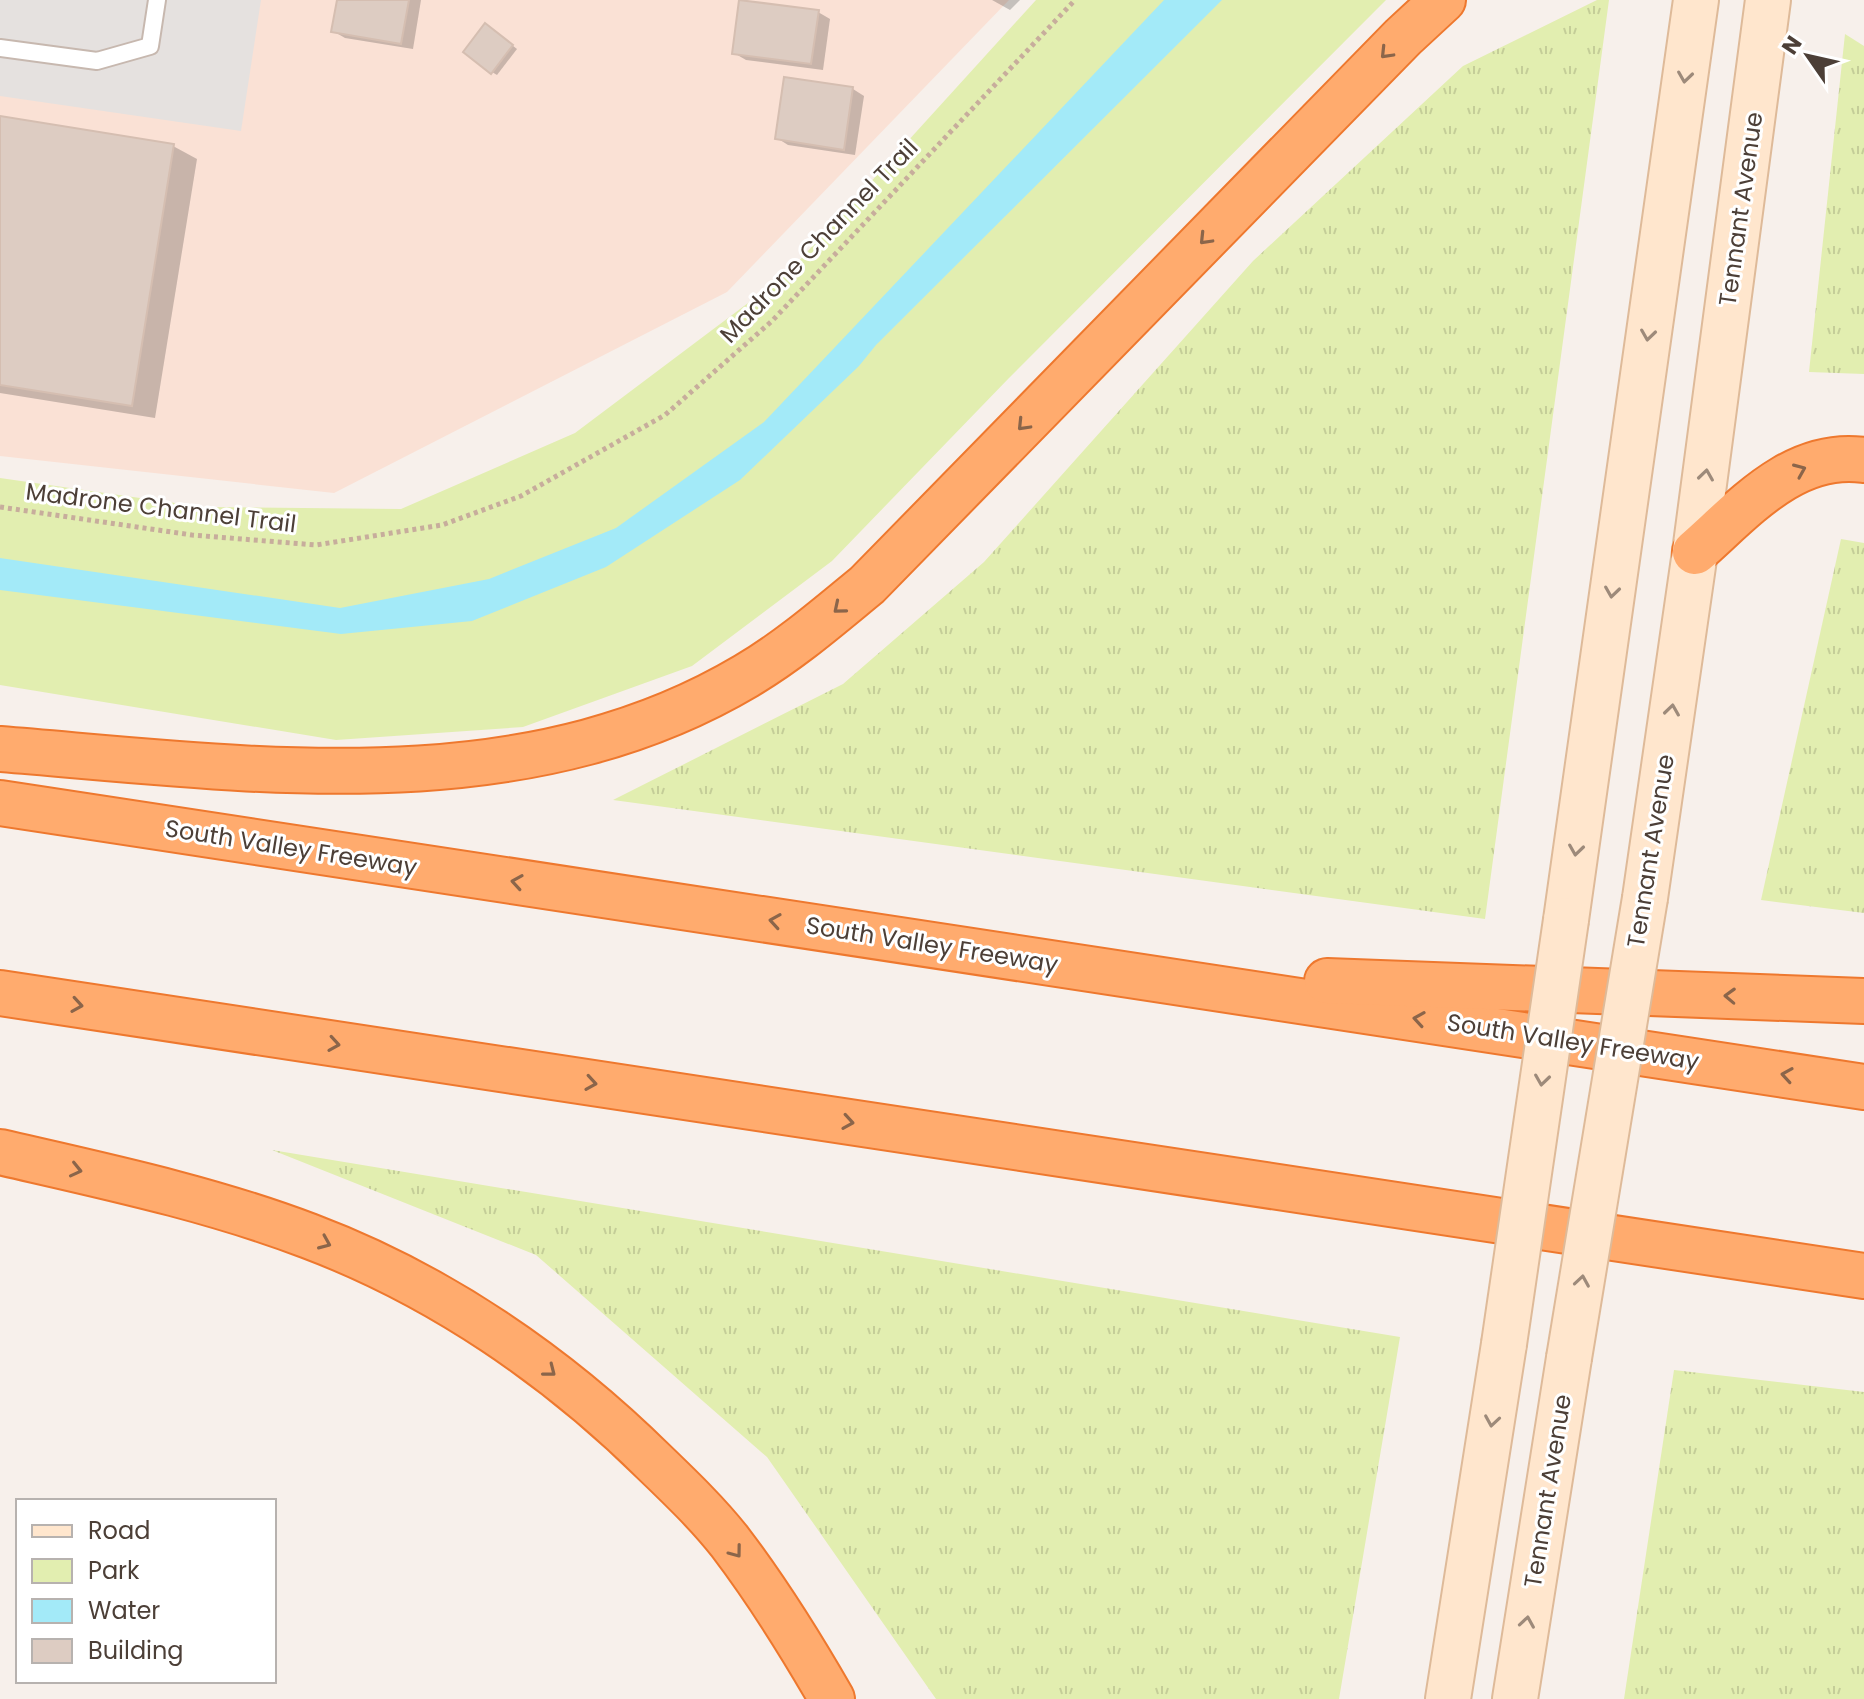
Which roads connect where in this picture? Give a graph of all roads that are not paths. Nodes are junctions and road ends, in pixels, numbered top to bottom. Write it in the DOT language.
graph roads {
  1 [pos="157,0"];
  2 [pos="1443,0"];
  3 [pos="1696,0"];
  4 [pos="1768,0"];
  5 [pos="0,48"];
  6 [pos="1864,460"];
  7 [pos="1695,552"];
  8 [pos="0,749"];
  9 [pos="0,803"];
  10 [pos="1115,973"];
  11 [pos="0,993"];
  12 [pos="1864,1001"];
  13 [pos="1864,1087"];
  14 [pos="0,1152"];
  15 [pos="1864,1276"];
  16 [pos="832,1699"];
  17 [pos="1448,1699"];
  18 [pos="1515,1699"];
  1 -- 5 [label="lane"];
  2 -- 8 [label="highway, one-way"];
  3 -- 17 [label="main road, one-way, bridge"];
  7 -- 4 [label="main road, Tennant Avenue, one-way"];
  7 -- 6 [label="highway, one-way"];
  18 -- 7 [label="main road, Tennant Avenue, one-way, bridge"];
  10 -- 9 [label="highway, South Valley Freeway, one-way"];
  12 -- 10 [label="highway, one-way"];
  13 -- 10 [label="highway, South Valley Freeway, one-way"];
  11 -- 15 [label="highway, one-way"];
  14 -- 16 [label="highway, one-way"];
}
